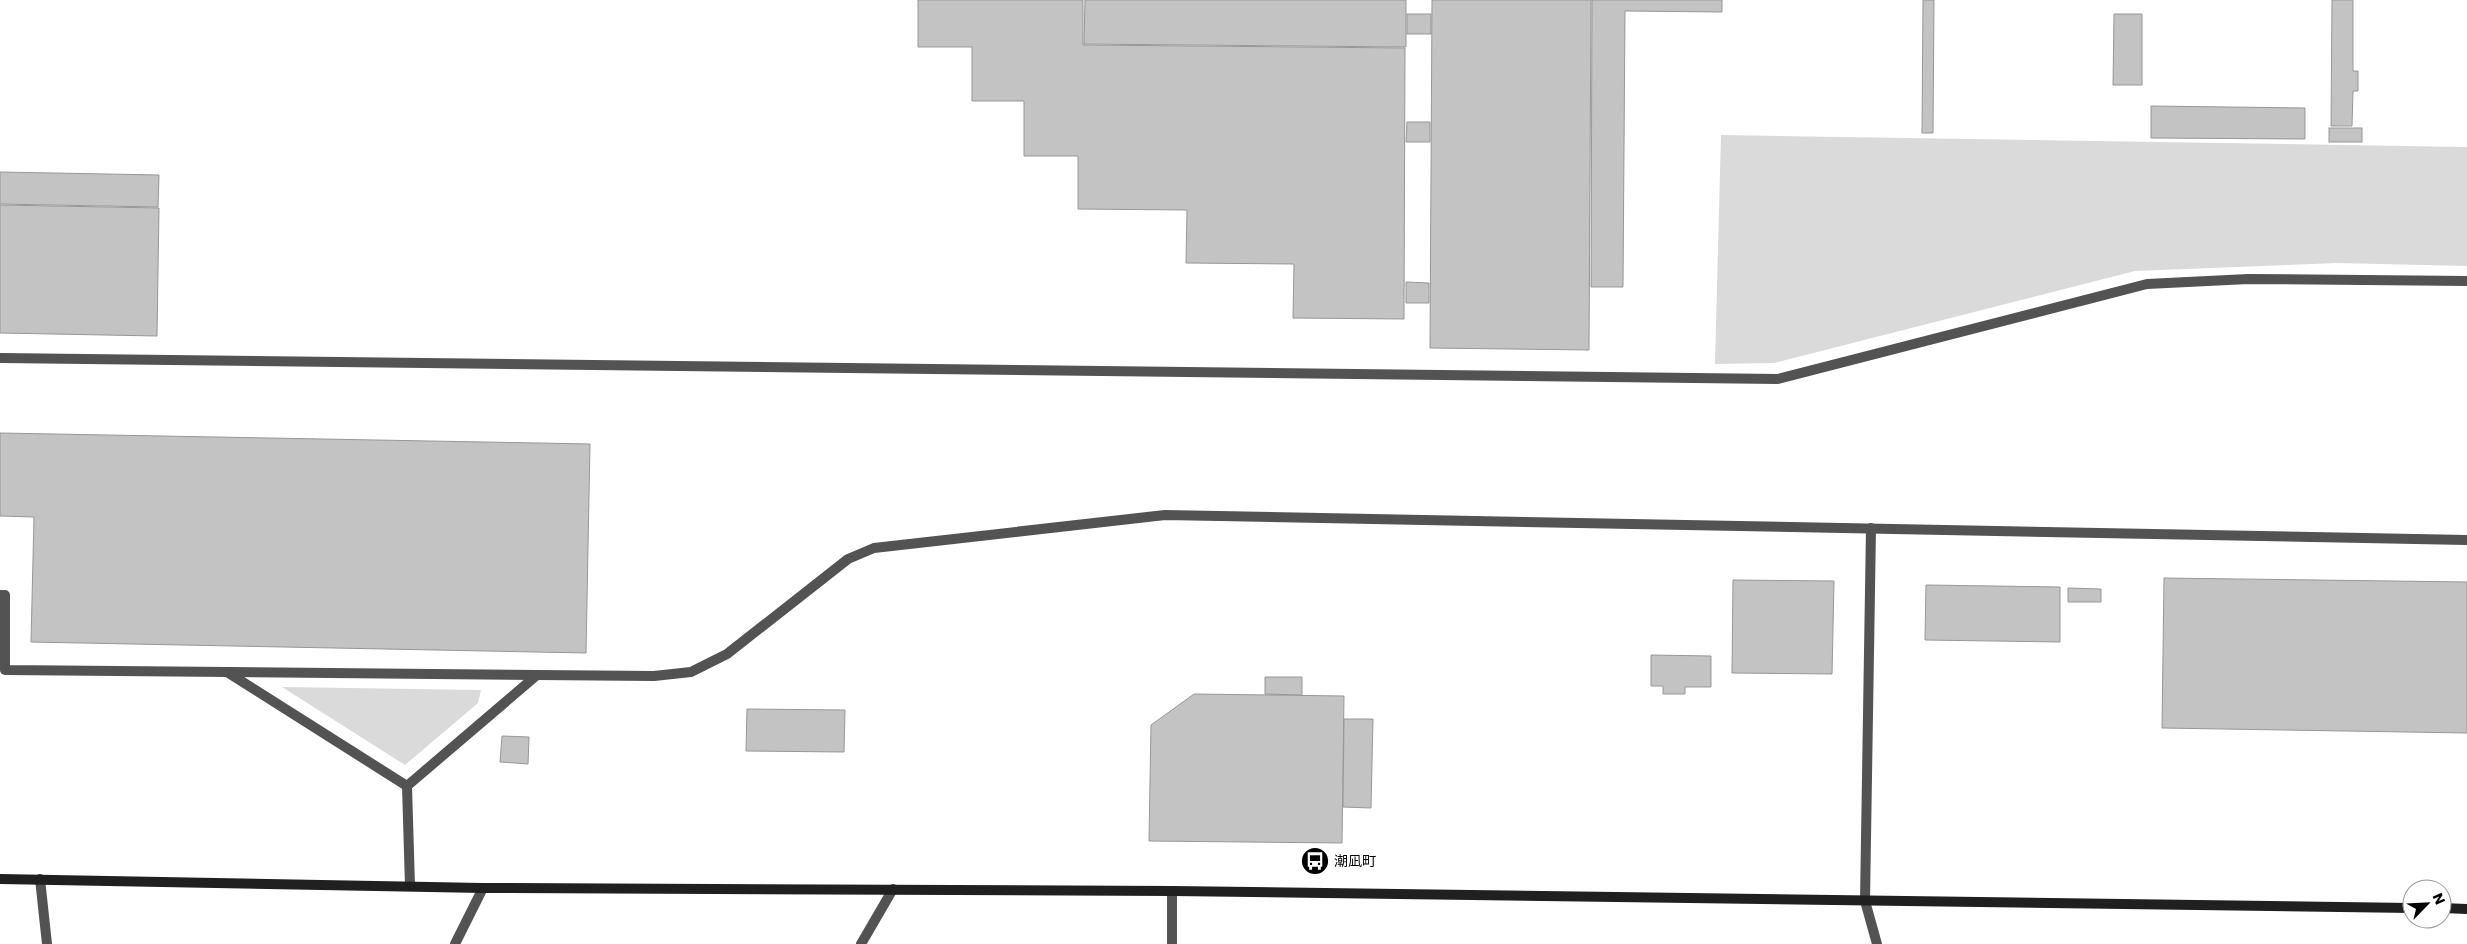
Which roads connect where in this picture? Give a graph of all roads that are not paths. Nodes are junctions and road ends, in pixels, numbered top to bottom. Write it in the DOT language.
graph roads {
  1 [pos="2467,281"];
  2 [pos="0,358"];
  3 [pos="1871,528"];
  4 [pos="2467,540"];
  5 [pos="0,595"];
  6 [pos="227,672"];
  7 [pos="537,675"];
  8 [pos="408,786"];
  9 [pos="0,879"];
  10 [pos="40,879"];
  11 [pos="410,886"];
  12 [pos="483,888"];
  13 [pos="893,889"];
  14 [pos="1172,891"];
  15 [pos="1865,901"];
  16 [pos="2402,908"];
  17 [pos="2452,908"];
  18 [pos="2467,909"];
  19 [pos="47,944"];
  20 [pos="455,944"];
  21 [pos="861,944"];
  22 [pos="1172,944"];
  23 [pos="1877,944"];
  1 -- 2 [label="lane"];
  3 -- 4 [label="lane"];
  3 -- 7 [label="lane"];
  3 -- 15 [label="lane"];
  5 -- 6 [label="lane"];
  6 -- 7 [label="lane"];
  6 -- 8 [label="lane"];
  7 -- 8 [label="lane"];
  8 -- 11 [label="lane"];
  9 -- 10 [label="street"];
  10 -- 11 [label="street"];
  10 -- 19 [label="lane"];
  11 -- 12 [label="street"];
  12 -- 13 [label="street"];
  12 -- 20 [label="lane"];
  13 -- 14 [label="street"];
  13 -- 21 [label="lane"];
  14 -- 15 [label="street"];
  14 -- 22 [label="lane"];
  15 -- 16 [label="street"];
  15 -- 23 [label="lane"];
  17 -- 18 [label="street"];
}
